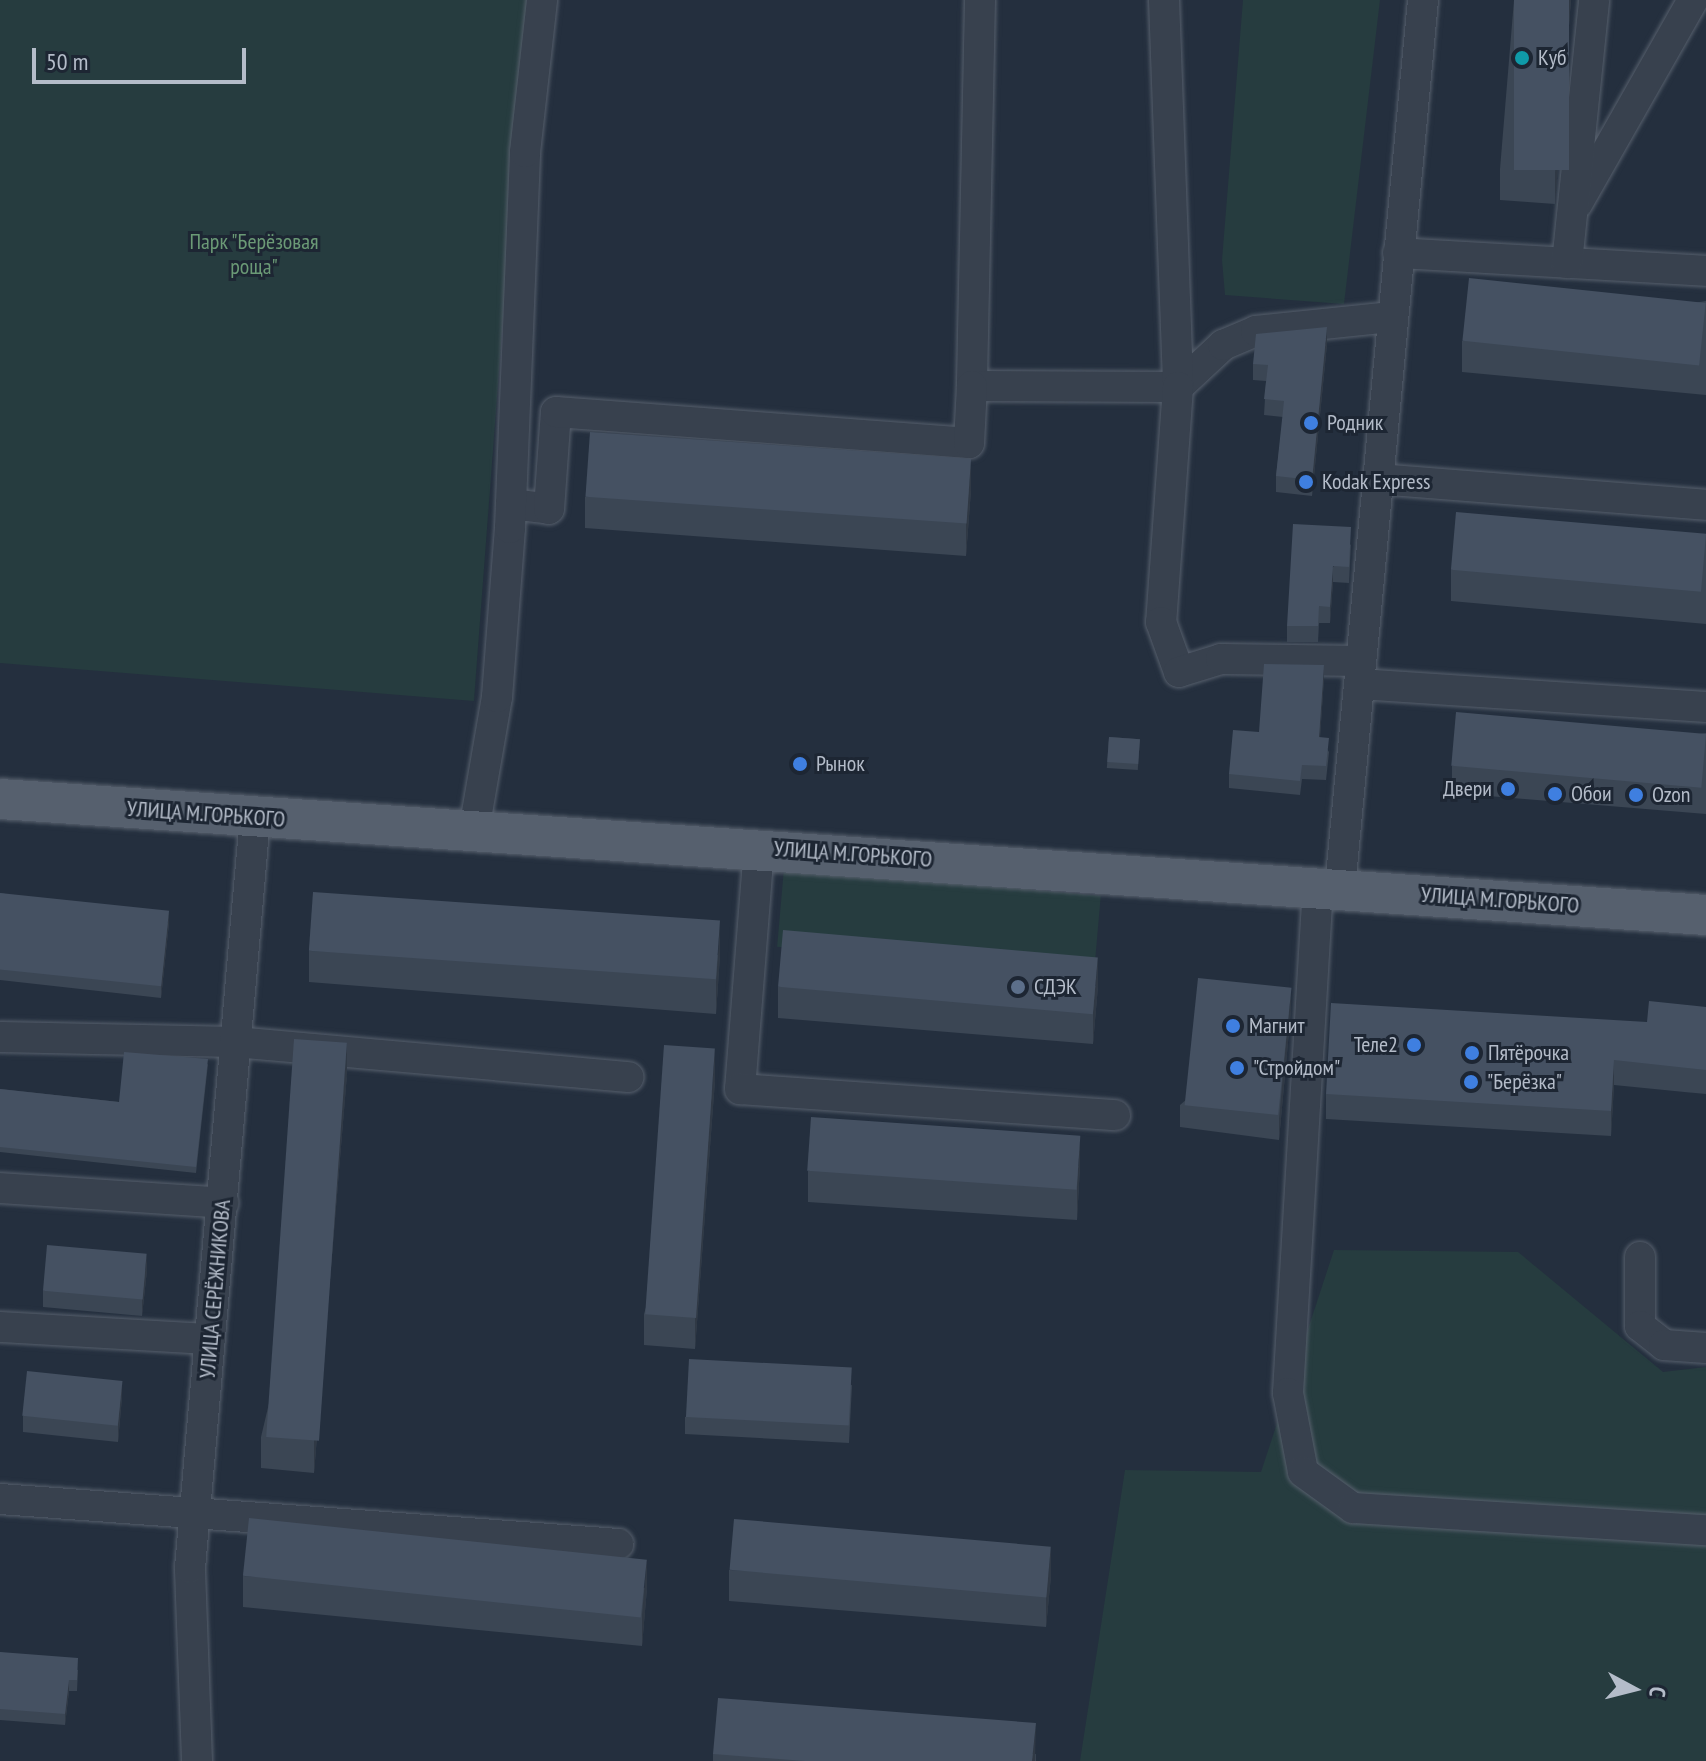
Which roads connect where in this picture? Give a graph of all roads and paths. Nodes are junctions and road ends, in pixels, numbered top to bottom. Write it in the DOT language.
graph roads {
  1 [pos="542,0"];
  2 [pos="980,0"];
  3 [pos="1164,0"];
  4 [pos="1423,0"];
  5 [pos="1594,0"];
  6 [pos="1693,0"];
  7 [pos="1572,213"];
  8 [pos="1398,253"];
  9 [pos="1567,263"];
  10 [pos="1706,271"];
  11 [pos="1392,317"];
  12 [pos="972,386"];
  13 [pos="1178,387"];
  14 [pos="1377,479"];
  15 [pos="511,504"];
  16 [pos="1706,505"];
  17 [pos="1360,672"];
  18 [pos="1706,707"];
  19 [pos="0,799"];
  20 [pos="255,817"];
  21 [pos="474,830"];
  22 [pos="759,848"];
  23 [pos="1329,887"];
  24 [pos="1706,915"];
  25 [pos="0,1037"];
  26 [pos="235,1042"];
  27 [pos="628,1077"];
  28 [pos="1115,1115"];
  29 [pos="0,1188"];
  30 [pos="223,1203"];
  31 [pos="1640,1257"];
  32 [pos="0,1327"];
  33 [pos="210,1339"];
  34 [pos="1706,1348"];
  35 [pos="0,1499"];
  36 [pos="197,1510"];
  37 [pos="1706,1530"];
  38 [pos="618,1544"];
  39 [pos="197,1761"];
  1 -- 15 [label="street"];
  2 -- 12 [label="street"];
  3 -- 13 [label="street"];
  4 -- 8 [label="street"];
  5 -- 7 [label="street"];
  6 -- 7 [label="street"];
  7 -- 9 [label="street"];
  8 -- 9 [label="street"];
  8 -- 11 [label="street"];
  9 -- 10 [label="street"];
  11 -- 13 [label="street"];
  11 -- 14 [label="street"];
  12 -- 13 [label="street"];
  12 -- 15 [label="street"];
  13 -- 17 [label="street"];
  14 -- 16 [label="street"];
  14 -- 17 [label="street"];
  15 -- 21 [label="street"];
  17 -- 18 [label="street"];
  17 -- 23 [label="street"];
  19 -- 20 [label="main road, УЛИЦА М.ГОРЬКОГО"];
  20 -- 21 [label="main road, УЛИЦА М.ГОРЬКОГО"];
  20 -- 26 [label="street, УЛИЦА СЕРЁЖНИКОВА"];
  21 -- 22 [label="main road, УЛИЦА М.ГОРЬКОГО"];
  22 -- 23 [label="main road, УЛИЦА М.ГОРЬКОГО"];
  22 -- 28 [label="street"];
  23 -- 24 [label="main road, УЛИЦА М.ГОРЬКОГО"];
  23 -- 37 [label="street"];
  25 -- 26 [label="street"];
  26 -- 27 [label="street"];
  26 -- 30 [label="street, УЛИЦА СЕРЁЖНИКОВА"];
  29 -- 30 [label="street"];
  30 -- 33 [label="street, УЛИЦА СЕРЁЖНИКОВА"];
  31 -- 34 [label="street"];
  32 -- 33 [label="street"];
  33 -- 36 [label="street, УЛИЦА СЕРЁЖНИКОВА"];
  35 -- 36 [label="street"];
  36 -- 38 [label="street"];
  36 -- 39 [label="street, УЛИЦА СЕРЁЖНИКОВА"];
}
